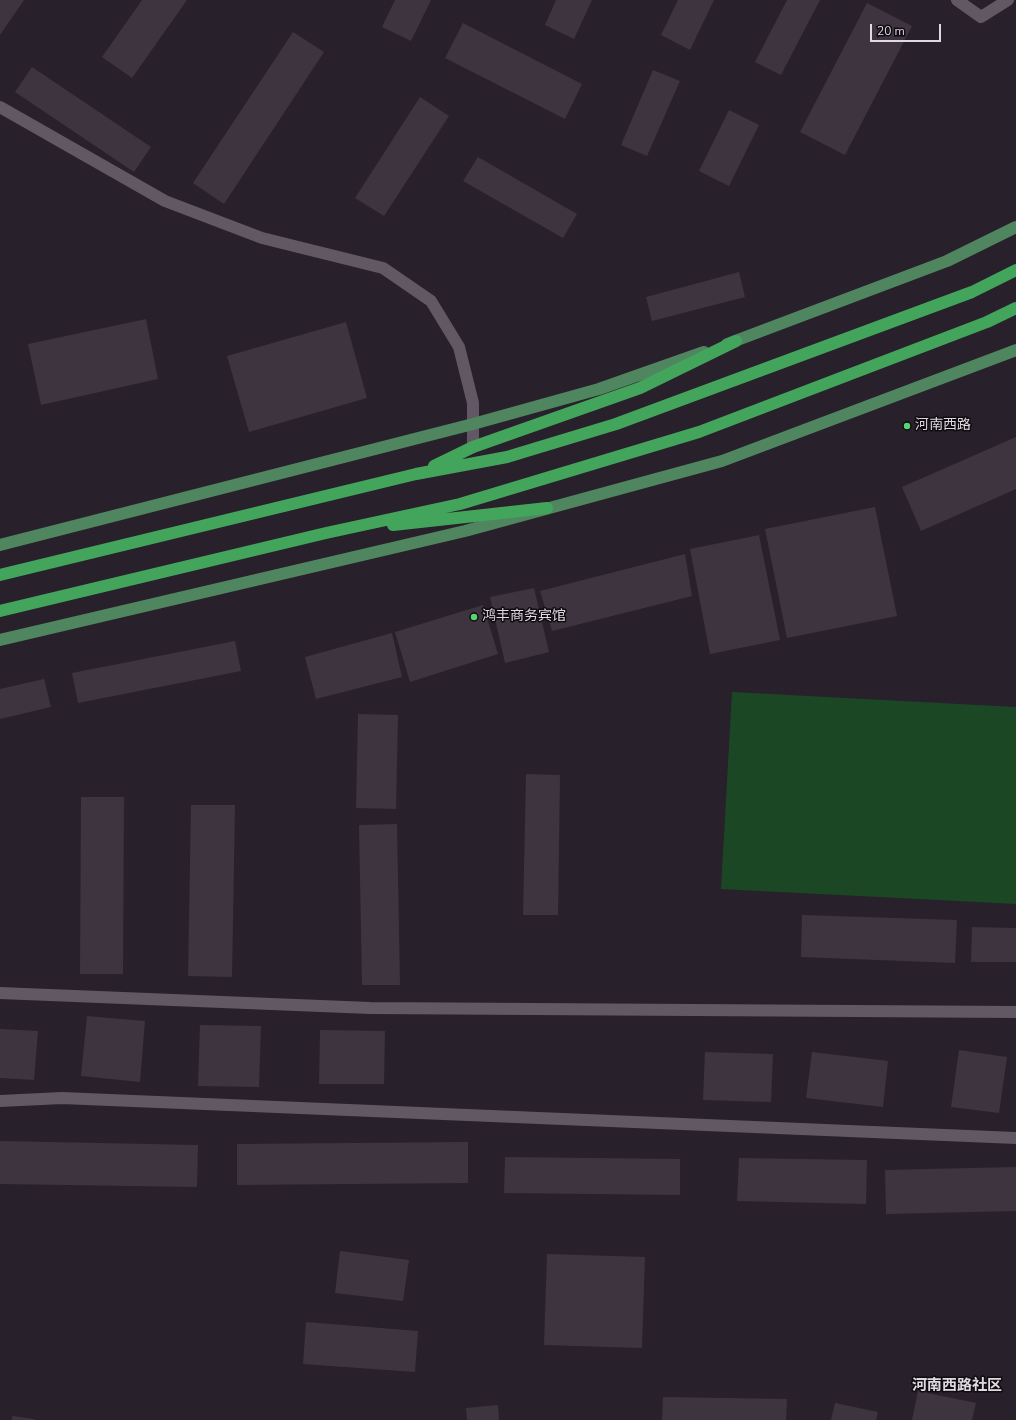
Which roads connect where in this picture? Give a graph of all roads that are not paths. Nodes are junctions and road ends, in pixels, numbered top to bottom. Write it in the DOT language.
graph roads {
  1 [pos="957,0"];
  2 [pos="1008,0"];
  3 [pos="0,107"];
  4 [pos="1016,226"];
  5 [pos="1016,270"];
  6 [pos="1016,308"];
  7 [pos="736,341"];
  8 [pos="1016,350"];
  9 [pos="473,424"];
  10 [pos="473,447"];
  11 [pos="416,474"];
  12 [pos="547,508"];
  13 [pos="326,533"];
  14 [pos="0,545"];
  15 [pos="0,575"];
  16 [pos="0,611"];
  17 [pos="0,640"];
  18 [pos="0,993"];
  19 [pos="1016,1012"];
  20 [pos="0,1101"];
  21 [pos="1016,1138"];
  1 -- 2 [label="street"];
  3 -- 9 [label="street"];
  4 -- 7 [label="main road"];
  5 -- 11 [label="highway"];
  6 -- 13 [label="highway"];
  7 -- 9 [label="main road"];
  7 -- 10 [label="highway"];
  8 -- 12 [label="main road"];
  9 -- 10 [label="street"];
  9 -- 14 [label="main road"];
  10 -- 11 [label="highway"];
  11 -- 15 [label="highway"];
  12 -- 13 [label="highway"];
  12 -- 17 [label="main road"];
  13 -- 16 [label="highway"];
  18 -- 19 [label="street"];
  20 -- 21 [label="street"];
}
